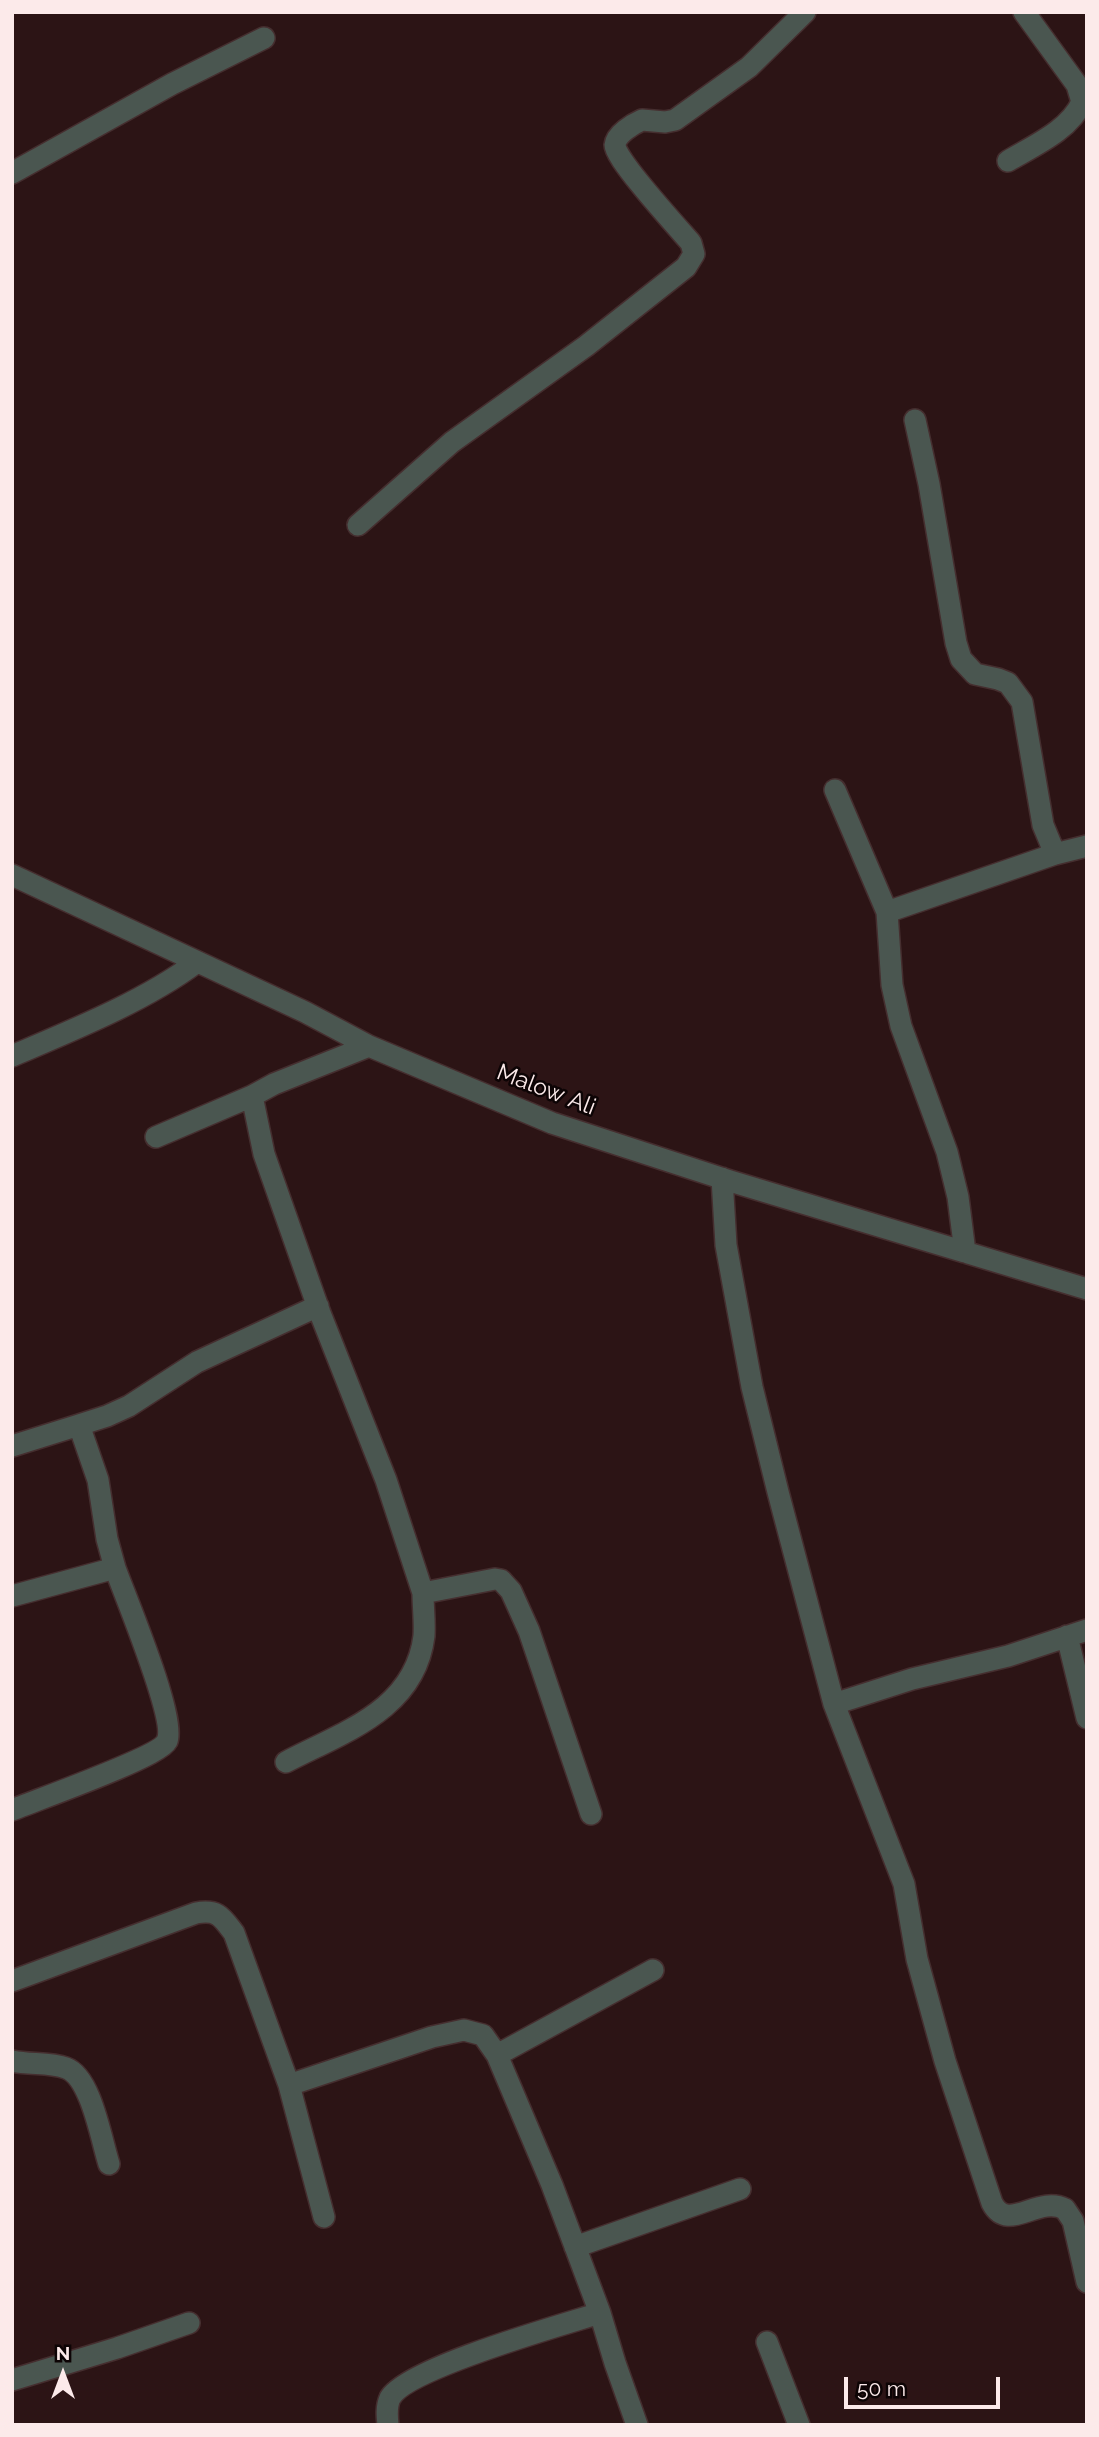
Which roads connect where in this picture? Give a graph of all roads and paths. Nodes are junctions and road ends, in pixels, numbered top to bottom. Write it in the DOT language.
graph roads {
  1 [pos="805,12"];
  2 [pos="1024,12"];
  3 [pos="264,38"];
  4 [pos="1008,161"];
  5 [pos="12,173"];
  6 [pos="915,420"];
  7 [pos="358,525"];
  8 [pos="835,790"];
  9 [pos="1087,846"];
  10 [pos="1055,854"];
  11 [pos="12,875"];
  12 [pos="887,912"];
  13 [pos="197,962"];
  14 [pos="369,1046"];
  15 [pos="12,1056"];
  16 [pos="252,1096"];
  17 [pos="156,1138"];
  18 [pos="722,1178"];
  19 [pos="965,1252"];
  20 [pos="1087,1289"];
  21 [pos="318,1306"];
  22 [pos="79,1425"];
  23 [pos="12,1446"];
  24 [pos="115,1569"];
  25 [pos="423,1593"];
  26 [pos="12,1596"];
  27 [pos="1077,1633"];
  28 [pos="834,1704"];
  29 [pos="1087,1718"];
  30 [pos="286,1762"];
  31 [pos="12,1811"];
  32 [pos="591,1814"];
  33 [pos="653,1970"];
  34 [pos="12,1981"];
  35 [pos="497,2055"];
  36 [pos="12,2061"];
  37 [pos="289,2085"];
  38 [pos="109,2164"];
  39 [pos="740,2189"];
  40 [pos="324,2217"];
  41 [pos="575,2247"];
  42 [pos="1087,2282"];
  43 [pos="600,2313"];
  44 [pos="189,2323"];
  45 [pos="767,2342"];
  46 [pos="12,2380"];
  47 [pos="388,2425"];
  48 [pos="637,2425"];
  49 [pos="799,2425"];
  1 -- 7 [label="street"];
  2 -- 4 [label="street"];
  3 -- 5 [label="street"];
  6 -- 10 [label="street"];
  8 -- 12 [label="street"];
  9 -- 10 [label="street"];
  10 -- 12 [label="street"];
  11 -- 13 [label="street, Malow Ali"];
  12 -- 19 [label="street"];
  13 -- 14 [label="street, Malow Ali"];
  13 -- 15 [label="street"];
  14 -- 16 [label="street"];
  14 -- 18 [label="street, Malow Ali"];
  16 -- 17 [label="street"];
  16 -- 21 [label="street"];
  18 -- 19 [label="street, Malow Ali"];
  18 -- 28 [label="street"];
  19 -- 20 [label="street, Malow Ali"];
  21 -- 22 [label="street"];
  21 -- 25 [label="street"];
  22 -- 23 [label="street"];
  22 -- 24 [label="street"];
  24 -- 26 [label="street"];
  24 -- 31 [label="street"];
  25 -- 30 [label="street"];
  25 -- 32 [label="street"];
  27 -- 28 [label="street"];
  27 -- 29 [label="street"];
  28 -- 42 [label="street"];
  33 -- 35 [label="street"];
  34 -- 37 [label="street"];
  35 -- 37 [label="street"];
  35 -- 41 [label="street"];
  36 -- 38 [label="street"];
  37 -- 40 [label="street"];
  39 -- 41 [label="street"];
  41 -- 43 [label="street"];
  43 -- 47 [label="street"];
  43 -- 48 [label="street"];
  44 -- 46 [label="street"];
  45 -- 49 [label="street"];
}
